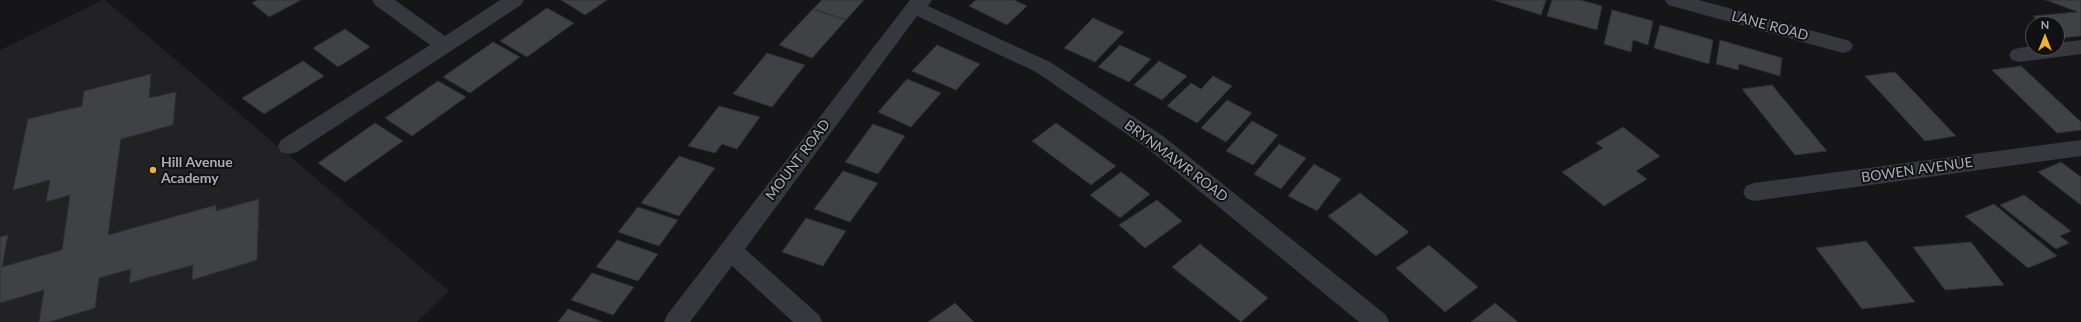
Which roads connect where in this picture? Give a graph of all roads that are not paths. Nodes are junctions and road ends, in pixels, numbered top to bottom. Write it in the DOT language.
graph roads {
  1 [pos="382,0"];
  2 [pos="514,0"];
  3 [pos="1675,0"];
  4 [pos="918,3"];
  5 [pos="444,45"];
  6 [pos="1843,46"];
  7 [pos="2081,48"];
  8 [pos="2019,55"];
  9 [pos="288,146"];
  10 [pos="2081,148"];
  11 [pos="1754,192"];
  12 [pos="731,251"];
  13 [pos="676,322"];
  14 [pos="810,322"];
  15 [pos="1377,322"];
  1 -- 5 [label="street"];
  2 -- 5 [label="street"];
  3 -- 6 [label="street, LANE ROAD"];
  4 -- 12 [label="street, MOUNT ROAD"];
  4 -- 15 [label="street, BRYNMAWR ROAD"];
  5 -- 9 [label="street"];
  7 -- 8 [label="street"];
  10 -- 11 [label="street, BOWEN AVENUE"];
  12 -- 13 [label="street, MOUNT ROAD"];
  12 -- 14 [label="street"];
}
